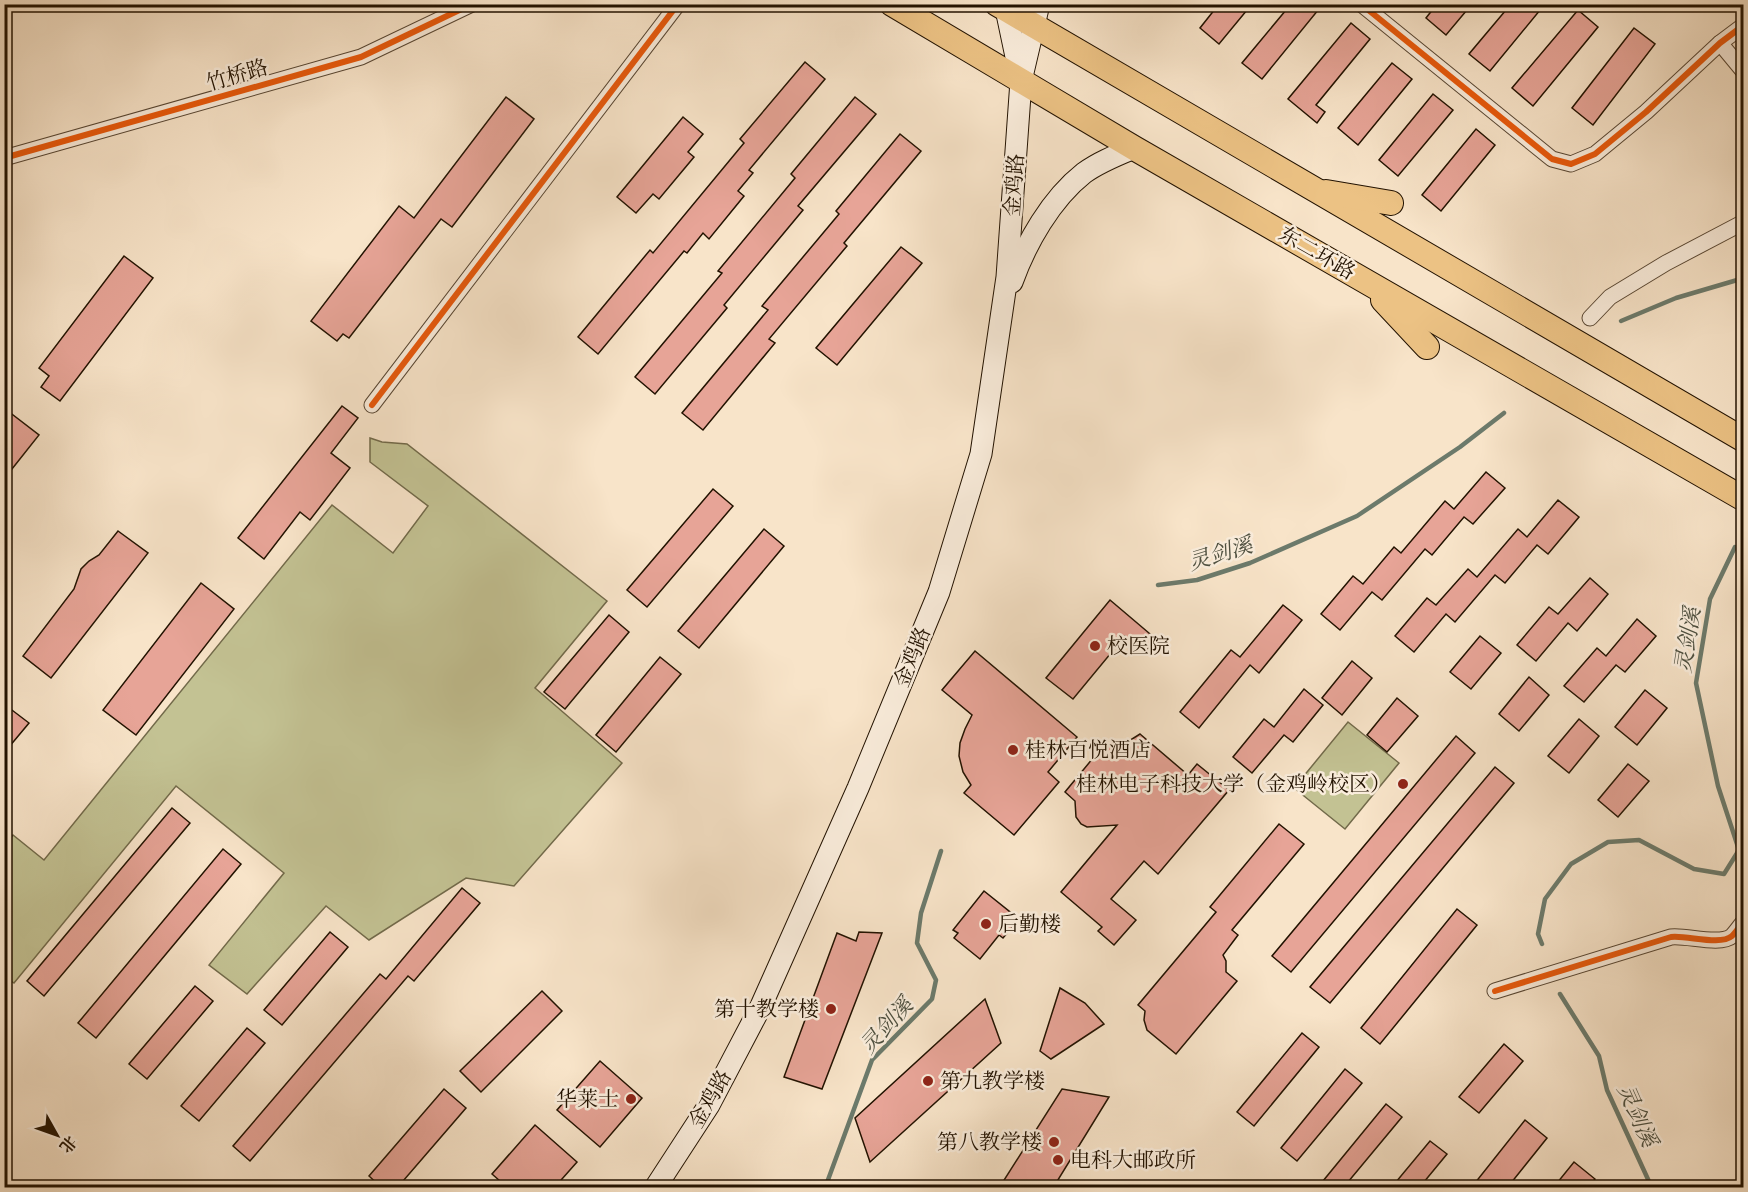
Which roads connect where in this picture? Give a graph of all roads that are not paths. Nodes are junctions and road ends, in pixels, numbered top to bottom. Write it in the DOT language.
graph roads {
  1 [pos="472,4"];
  2 [pos="678,4"];
  3 [pos="892,4"];
  4 [pos="1361,4"];
  5 [pos="1004,6"];
  6 [pos="1036,15"];
  7 [pos="1743,25"];
  8 [pos="1720,42"];
  9 [pos="1743,72"];
  10 [pos="1021,81"];
  11 [pos="1134,147"];
  12 [pos="4,158"];
  13 [pos="1310,189"];
  14 [pos="1391,203"];
  15 [pos="1743,222"];
  16 [pos="1367,282"];
  17 [pos="1003,305"];
  18 [pos="1590,318"];
  19 [pos="1427,347"];
  20 [pos="372,405"];
  21 [pos="1743,440"];
  22 [pos="1743,499"];
  23 [pos="1743,921"];
  24 [pos="1495,991"];
  25 [pos="655,1188"];
  1 -- 12 [label="street, 竹桥路"];
  2 -- 20 [label="street"];
  3 -- 10 [label="main road, 东二环路"];
  4 -- 8 [label="street"];
  5 -- 6 [label="main road"];
  5 -- 10 [label="main road"];
  6 -- 10 [label="main road"];
  6 -- 13 [label="main road"];
  7 -- 8 [label="street"];
  8 -- 9 [label="street"];
  10 -- 11 [label="main road, 东二环路"];
  10 -- 17 [label="main road, 金鸡路"];
  11 -- 16 [label="main road, 东二环路"];
  11 -- 17 [label="main road"];
  13 -- 14 [label="main road"];
  13 -- 21 [label="main road"];
  15 -- 18 [label="street"];
  16 -- 19 [label="main road"];
  16 -- 22 [label="main road, 东二环路"];
  17 -- 25 [label="main road, 金鸡路"];
  23 -- 24 [label="street"];
}
